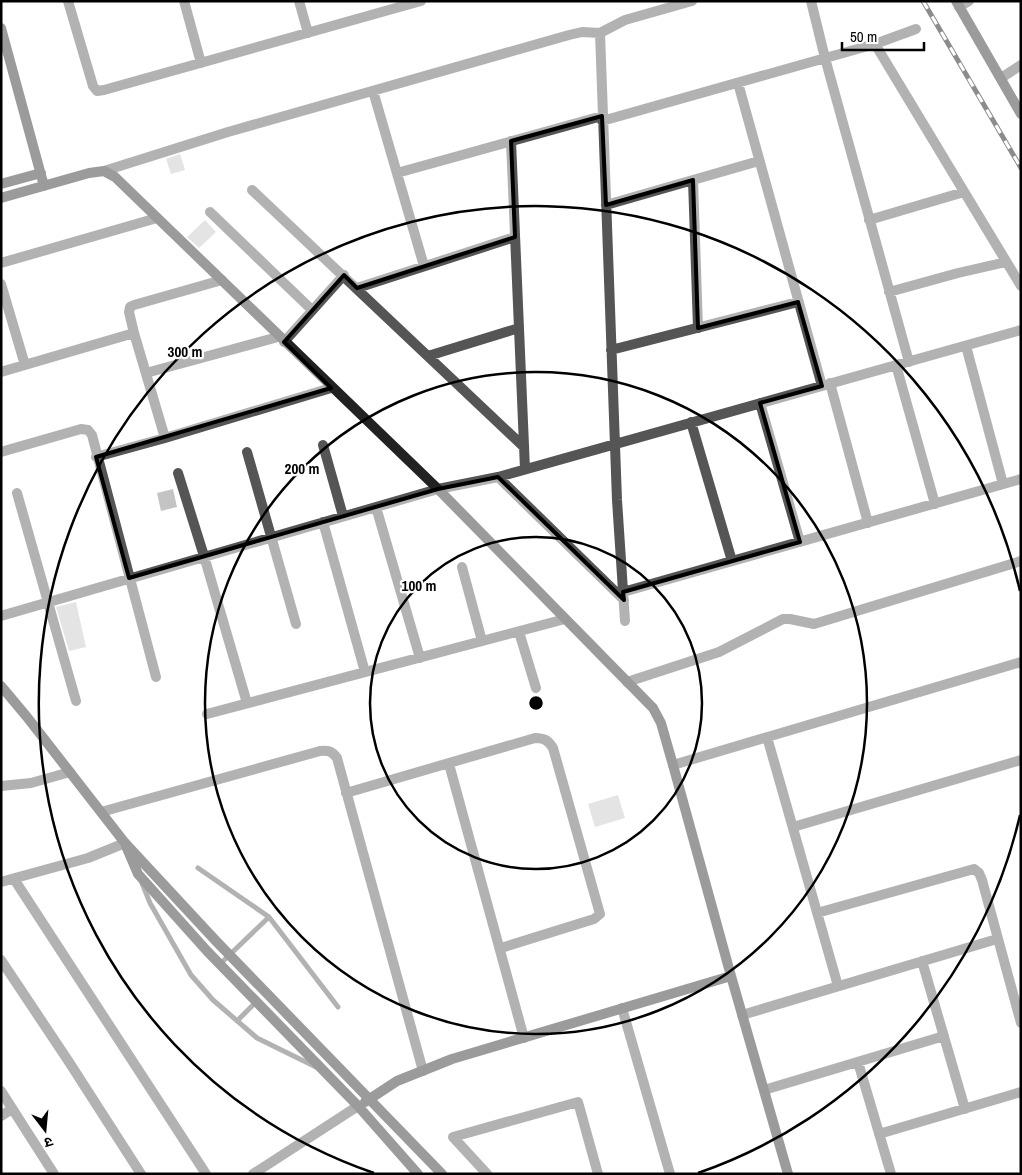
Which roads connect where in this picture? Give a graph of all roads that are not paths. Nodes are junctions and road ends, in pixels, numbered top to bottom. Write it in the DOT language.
graph roads {
  1 [pos="68,1"];
  2 [pos="184,1"];
  3 [pos="299,1"];
  4 [pos="421,1"];
  5 [pos="811,1"];
  6 [pos="969,1"];
  7 [pos="686,2"];
  8 [pos="958,4"];
  9 [pos="1,28"];
  10 [pos="916,29"];
  11 [pos="308,33"];
  12 [pos="600,33"];
  13 [pos="875,44"];
  14 [pos="825,58"];
  15 [pos="6,63"];
  16 [pos="202,63"];
  17 [pos="1021,65"];
  18 [pos="1001,78"];
  19 [pos="738,83"];
  20 [pos="373,91"];
  21 [pos="1021,114"];
  22 [pos="602,119"];
  23 [pos="511,141"];
  24 [pos="759,161"];
  25 [pos="104,171"];
  26 [pos="40,173"];
  27 [pos="397,173"];
  28 [pos="693,180"];
  29 [pos="1,184"];
  30 [pos="44,186"];
  31 [pos="252,190"];
  32 [pos="964,192"];
  33 [pos="1,198"];
  34 [pos="606,205"];
  35 [pos="210,212"];
  36 [pos="157,218"];
  37 [pos="869,220"];
  38 [pos="515,237"];
  39 [pos="1006,262"];
  40 [pos="1,263"];
  41 [pos="424,266"];
  42 [pos="344,276"];
  43 [pos="222,280"];
  44 [pos="1,284"];
  45 [pos="1021,286"];
  46 [pos="356,288"];
  47 [pos="889,292"];
  48 [pos="3,297"];
  49 [pos="798,302"];
  50 [pos="312,310"];
  51 [pos="519,328"];
  52 [pos="698,328"];
  53 [pos="1021,330"];
  54 [pos="134,333"];
  55 [pos="281,339"];
  56 [pos="966,346"];
  57 [pos="611,350"];
  58 [pos="428,356"];
  59 [pos="908,362"];
  60 [pos="25,365"];
  61 [pos="896,365"];
  62 [pos="1,372"];
  63 [pos="146,373"];
  64 [pos="826,385"];
  65 [pos="332,388"];
  66 [pos="760,403"];
  67 [pos="691,422"];
  68 [pos="166,438"];
  69 [pos="615,443"];
  70 [pos="322,445"];
  71 [pos="524,447"];
  72 [pos="1,452"];
  73 [pos="247,452"];
  74 [pos="96,457"];
  75 [pos="525,469"];
  76 [pos="178,473"];
  77 [pos="498,477"];
  78 [pos="1021,479"];
  79 [pos="1004,484"];
  80 [pos="438,489"];
  81 [pos="17,493"];
  82 [pos="935,504"];
  83 [pos="376,507"];
  84 [pos="343,516"];
  85 [pos="322,522"];
  86 [pos="868,523"];
  87 [pos="272,537"];
  88 [pos="800,542"];
  89 [pos="204,556"];
  90 [pos="732,561"];
  91 [pos="1021,561"];
  92 [pos="462,567"];
  93 [pos="129,578"];
  94 [pos="624,596"];
  95 [pos="48,602"];
  96 [pos="1,616"];
  97 [pos="565,619"];
  98 [pos="625,621"];
  99 [pos="296,624"];
  100 [pos="519,632"];
  101 [pos="482,641"];
  102 [pos="420,658"];
  103 [pos="1020,665"];
  104 [pos="365,672"];
  105 [pos="156,677"];
  106 [pos="627,682"];
  107 [pos="1,686"];
  108 [pos="536,688"];
  109 [pos="76,702"];
  110 [pos="247,703"];
  111 [pos="207,714"];
  112 [pos="767,737"];
  113 [pos="1021,760"];
  114 [pos="449,764"];
  115 [pos="674,765"];
  116 [pos="70,772"];
  117 [pos="1,786"];
  118 [pos="346,793"];
  119 [pos="101,812"];
  120 [pos="793,827"];
  121 [pos="125,843"];
  122 [pos="198,868"];
  123 [pos="138,874"];
  124 [pos="14,879"];
  125 [pos="1,882"];
  126 [pos="817,914"];
  127 [pos="269,917"];
  128 [pos="997,939"];
  129 [pos="501,948"];
  130 [pos="230,955"];
  131 [pos="1,960"];
  132 [pos="922,961"];
  133 [pos="220,964"];
  134 [pos="731,976"];
  135 [pos="838,986"];
  136 [pos="256,1001"];
  137 [pos="338,1007"];
  138 [pos="622,1008"];
  139 [pos="742,1015"];
  140 [pos="237,1021"];
  141 [pos="1021,1023"];
  142 [pos="944,1036"];
  143 [pos="524,1038"];
  144 [pos="858,1062"];
  145 [pos="324,1071"];
  146 [pos="422,1071"];
  147 [pos="764,1090"];
  148 [pos="1,1091"];
  149 [pos="1021,1092"];
  150 [pos="370,1099"];
  151 [pos="358,1106"];
  152 [pos="12,1108"];
  153 [pos="964,1109"];
  154 [pos="1,1116"];
  155 [pos="879,1134"];
  156 [pos="54,1174"];
  157 [pos="141,1174"];
  158 [pos="206,1174"];
  159 [pos="253,1174"];
  160 [pos="418,1174"];
  161 [pos="442,1174"];
  162 [pos="487,1174"];
  163 [pos="598,1174"];
  164 [pos="670,1174"];
  165 [pos="788,1174"];
  166 [pos="891,1174"];
  1 -- 16 [label="street"];
  2 -- 16 [label="street"];
  3 -- 11 [label="street"];
  4 -- 11 [label="street"];
  5 -- 14 [label="street"];
  6 -- 8 [label="street"];
  7 -- 12 [label="street"];
  8 -- 18 [label="street"];
  9 -- 15 [label="street"];
  10 -- 13 [label="street"];
  11 -- 16 [label="street"];
  12 -- 20 [label="street"];
  12 -- 22 [label="street"];
  13 -- 14 [label="street"];
  13 -- 32 [label="street"];
  14 -- 19 [label="street"];
  14 -- 37 [label="street"];
  15 -- 26 [label="street"];
  17 -- 18 [label="street"];
  18 -- 21 [label="street"];
  19 -- 22 [label="street"];
  19 -- 24 [label="street"];
  20 -- 25 [label="street"];
  20 -- 27 [label="street"];
  22 -- 23 [label="street"];
  22 -- 34 [label="street"];
  23 -- 27 [label="street"];
  23 -- 38 [label="street"];
  24 -- 28 [label="street"];
  24 -- 49 [label="street"];
  25 -- 30 [label="street"];
  25 -- 36 [label="street"];
  26 -- 29 [label="street"];
  26 -- 30 [label="street"];
  27 -- 41 [label="street"];
  28 -- 34 [label="street"];
  28 -- 52 [label="street"];
  30 -- 33 [label="street"];
  31 -- 42 [label="street"];
  32 -- 37 [label="street"];
  32 -- 39 [label="street"];
  34 -- 57 [label="street"];
  35 -- 50 [label="street"];
  36 -- 40 [label="street"];
  36 -- 43 [label="street"];
  37 -- 47 [label="street"];
  38 -- 41 [label="street"];
  38 -- 51 [label="street"];
  39 -- 45 [label="street"];
  39 -- 47 [label="street"];
  41 -- 46 [label="street"];
  42 -- 46 [label="street"];
  42 -- 50 [label="street"];
  43 -- 54 [label="street"];
  43 -- 55 [label="street"];
  44 -- 48 [label="street"];
  46 -- 58 [label="street"];
  47 -- 59 [label="street"];
  48 -- 60 [label="street"];
  49 -- 52 [label="street"];
  49 -- 64 [label="street"];
  50 -- 55 [label="street"];
  51 -- 58 [label="street"];
  51 -- 71 [label="street"];
  52 -- 57 [label="street"];
  53 -- 56 [label="street"];
  54 -- 60 [label="street"];
  54 -- 63 [label="street"];
  55 -- 63 [label="street"];
  55 -- 65 [label="street"];
  56 -- 59 [label="street"];
  56 -- 79 [label="street"];
  57 -- 69 [label="street"];
  58 -- 71 [label="street"];
  59 -- 61 [label="street"];
  60 -- 62 [label="street"];
  61 -- 64 [label="street"];
  61 -- 82 [label="street"];
  63 -- 68 [label="street"];
  64 -- 66 [label="street"];
  64 -- 86 [label="street"];
  65 -- 68 [label="street"];
  65 -- 80 [label="street"];
  66 -- 67 [label="street"];
  66 -- 88 [label="street"];
  67 -- 69 [label="street"];
  67 -- 90 [label="street"];
  68 -- 74 [label="street"];
  69 -- 75 [label="street"];
  69 -- 94 [label="street"];
  70 -- 84 [label="street"];
  71 -- 75 [label="street"];
  72 -- 74 [label="street"];
  73 -- 87 [label="street"];
  74 -- 93 [label="street"];
  75 -- 77 [label="street"];
  76 -- 89 [label="street"];
  77 -- 80 [label="street"];
  77 -- 94 [label="street"];
  78 -- 79 [label="street"];
  79 -- 82 [label="street"];
  80 -- 83 [label="street"];
  80 -- 97 [label="street"];
  81 -- 95 [label="street"];
  82 -- 86 [label="street"];
  83 -- 84 [label="street"];
  83 -- 102 [label="street"];
  84 -- 85 [label="street"];
  85 -- 87 [label="street"];
  85 -- 104 [label="street"];
  86 -- 88 [label="street"];
  87 -- 89 [label="street"];
  87 -- 99 [label="street"];
  88 -- 90 [label="street"];
  89 -- 93 [label="street"];
  89 -- 110 [label="street"];
  90 -- 94 [label="street"];
  91 -- 106 [label="street"];
  92 -- 101 [label="street"];
  93 -- 95 [label="street"];
  93 -- 105 [label="street"];
  94 -- 98 [label="street"];
  95 -- 96 [label="street"];
  95 -- 109 [label="street"];
  97 -- 100 [label="street"];
  97 -- 106 [label="street"];
  100 -- 101 [label="street"];
  100 -- 108 [label="street"];
  101 -- 102 [label="street"];
  102 -- 104 [label="street"];
  103 -- 112 [label="street"];
  104 -- 110 [label="street"];
  106 -- 115 [label="street"];
  107 -- 116 [label="street"];
  110 -- 111 [label="street"];
  112 -- 115 [label="street"];
  112 -- 120 [label="street"];
  113 -- 120 [label="street"];
  114 -- 118 [label="street"];
  114 -- 129 [label="street"];
  114 -- 129 [label="street"];
  115 -- 134 [label="street"];
  116 -- 117 [label="street"];
  116 -- 119 [label="street"];
  118 -- 119 [label="street"];
  118 -- 146 [label="street"];
  119 -- 121 [label="street"];
  120 -- 126 [label="street"];
  121 -- 123 [label="street"];
  121 -- 124 [label="street"];
  121 -- 130 [label="street"];
  122 -- 127 [label="lane"];
  123 -- 133 [label="street"];
  123 -- 140 [label="lane"];
  124 -- 125 [label="street"];
  124 -- 158 [label="street"];
  126 -- 128 [label="street"];
  126 -- 135 [label="street"];
  127 -- 130 [label="lane"];
  127 -- 137 [label="lane"];
  128 -- 132 [label="street"];
  128 -- 141 [label="street"];
  129 -- 143 [label="street"];
  130 -- 133 [label="lane"];
  130 -- 150 [label="street"];
  131 -- 157 [label="street"];
  132 -- 135 [label="street"];
  132 -- 142 [label="street"];
  133 -- 136 [label="street"];
  134 -- 138 [label="street"];
  134 -- 139 [label="street"];
  135 -- 139 [label="street"];
  136 -- 140 [label="lane"];
  136 -- 145 [label="street"];
  138 -- 143 [label="street"];
  138 -- 164 [label="street"];
  139 -- 147 [label="street"];
  140 -- 145 [label="lane"];
  142 -- 144 [label="street"];
  142 -- 153 [label="street"];
  143 -- 146 [label="street"];
  144 -- 147 [label="street"];
  144 -- 155 [label="street"];
  145 -- 151 [label="street"];
  146 -- 150 [label="street"];
  147 -- 165 [label="street"];
  148 -- 152 [label="street"];
  149 -- 153 [label="street"];
  150 -- 151 [label="street"];
  150 -- 161 [label="street"];
  151 -- 159 [label="street"];
  151 -- 160 [label="street"];
  152 -- 154 [label="street"];
  152 -- 156 [label="street"];
  153 -- 155 [label="street"];
  155 -- 166 [label="street"];
  162 -- 163 [label="street"];
}
